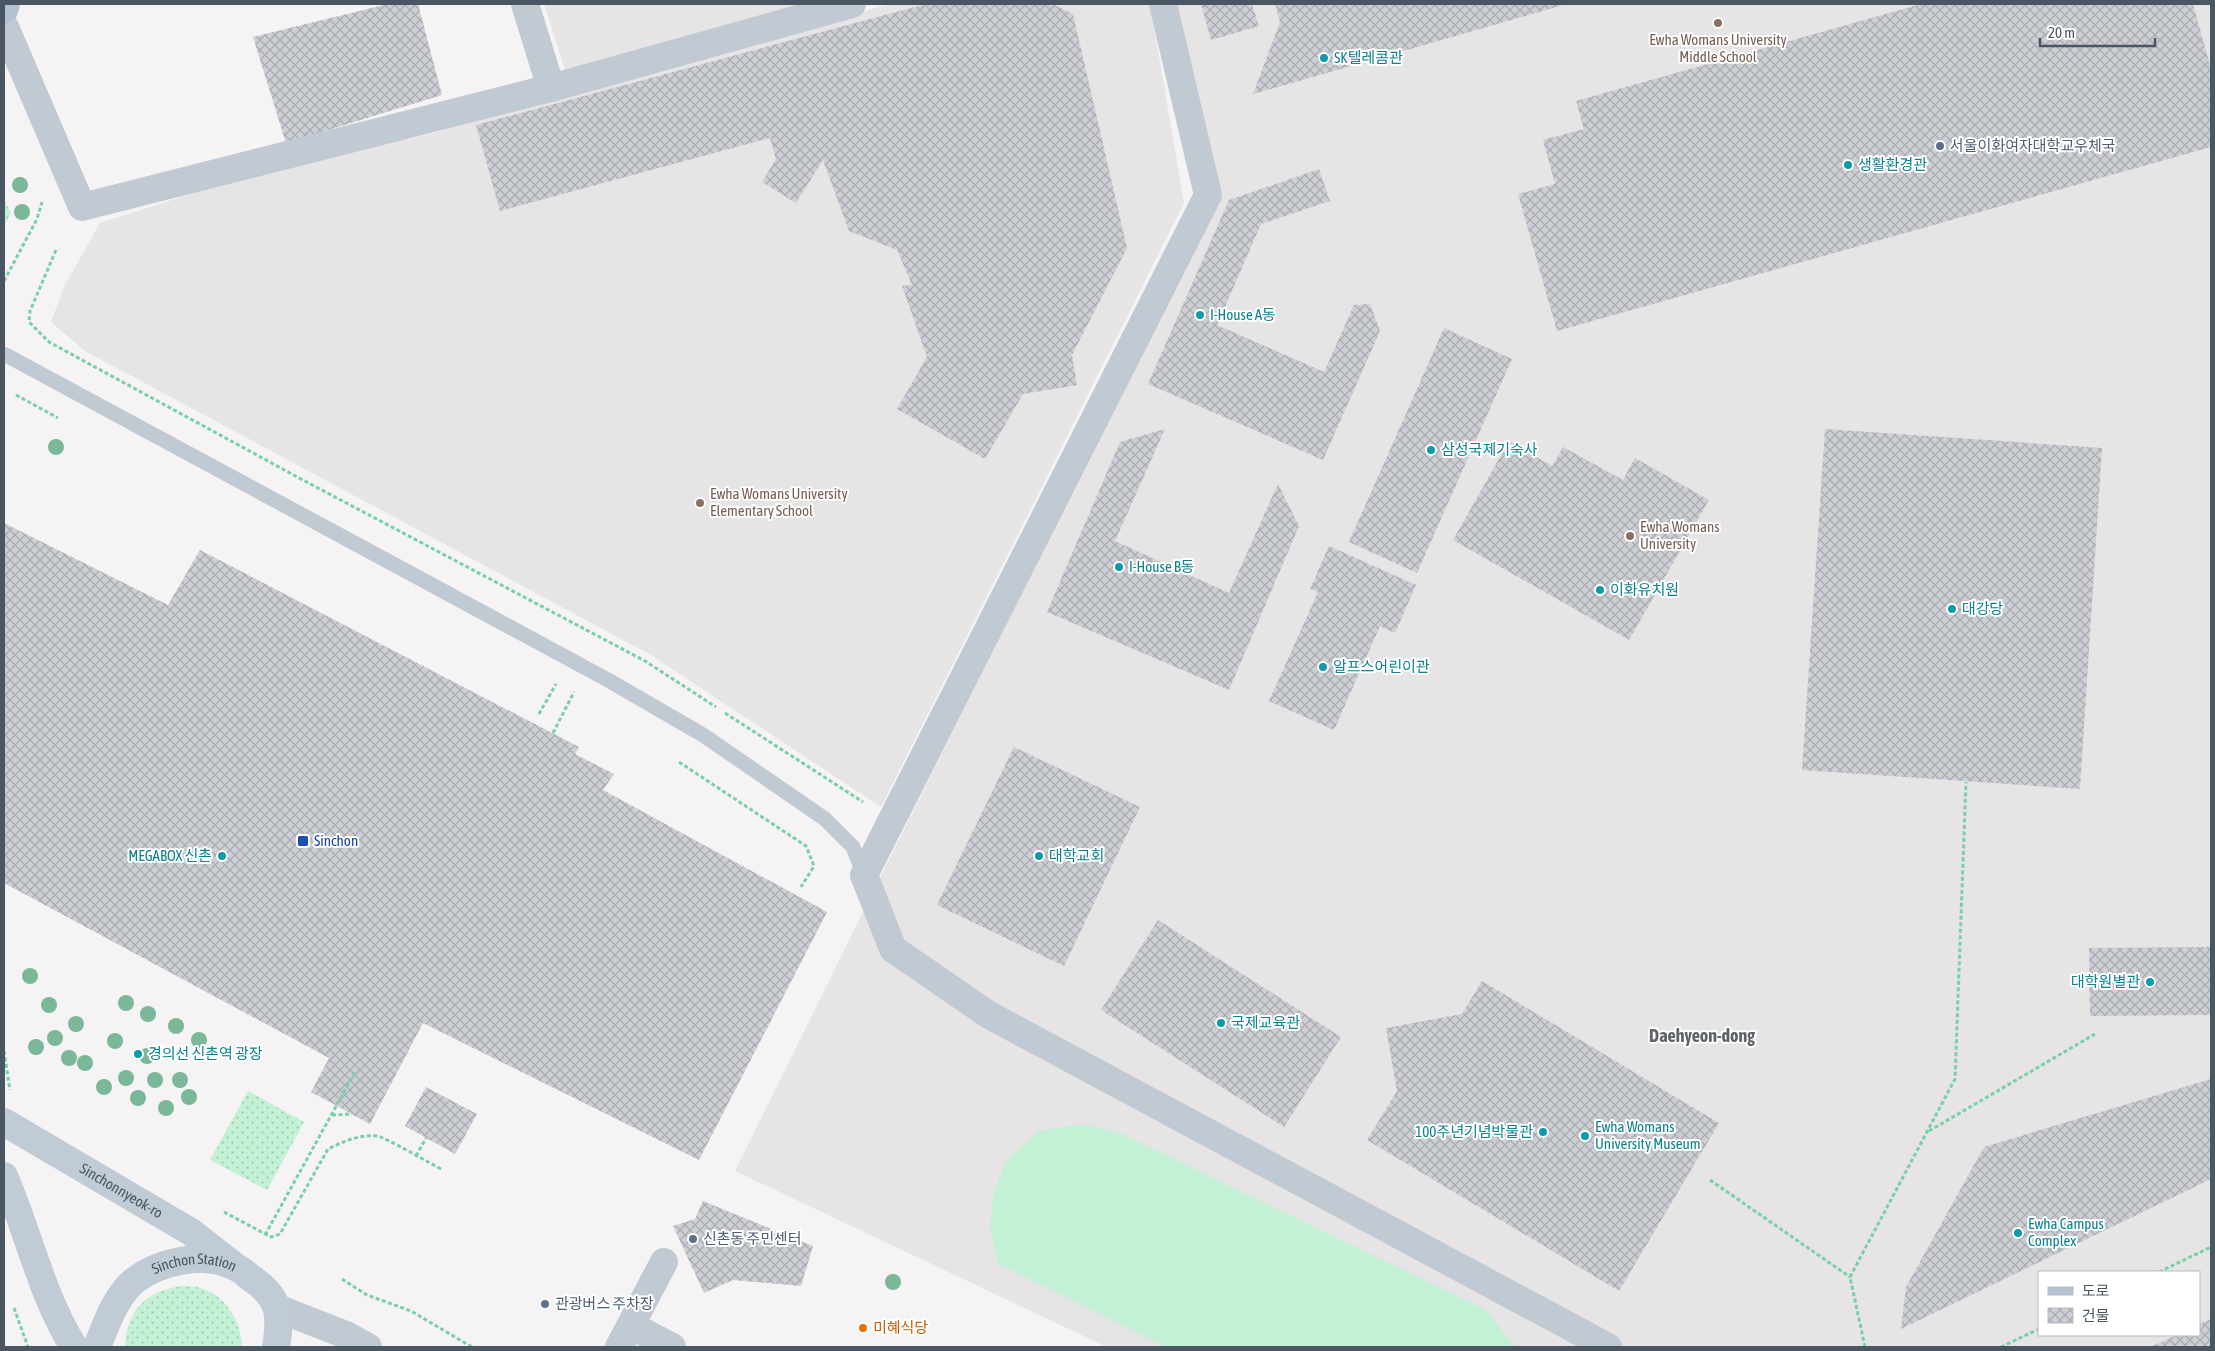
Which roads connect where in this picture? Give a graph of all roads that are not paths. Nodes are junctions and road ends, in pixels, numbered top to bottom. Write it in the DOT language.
graph roads {
  1 [pos="524,4"];
  2 [pos="852,4"];
  3 [pos="1163,4"];
  4 [pos="4,18"];
  5 [pos="551,88"];
  6 [pos="4,354"];
  7 [pos="864,875"];
  8 [pos="4,1122"];
  9 [pos="4,1176"];
  10 [pos="664,1262"];
  11 [pos="235,1266"];
  12 [pos="277,1308"];
  13 [pos="625,1337"];
  14 [pos="357,1341"];
  15 [pos="74,1347"];
  16 [pos="97,1347"];
  17 [pos="276,1347"];
  18 [pos="672,1347"];
  19 [pos="1608,1347"];
  1 -- 5 [label="street"];
  2 -- 5 [label="street"];
  3 -- 7 [label="street"];
  4 -- 5 [label="street"];
  6 -- 7 [label="lane"];
  7 -- 19 [label="street"];
  8 -- 11 [label="main road, Sinchonnyeok-ro"];
  9 -- 15 [label="main road"];
  10 -- 13 [label="street"];
  11 -- 12 [label="main road, Sinchon Station"];
  11 -- 16 [label="main road, Sinchon Station"];
  12 -- 14 [label="street"];
  12 -- 17 [label="main road, Sinchon Station"];
  13 -- 18 [label="street"];
}
